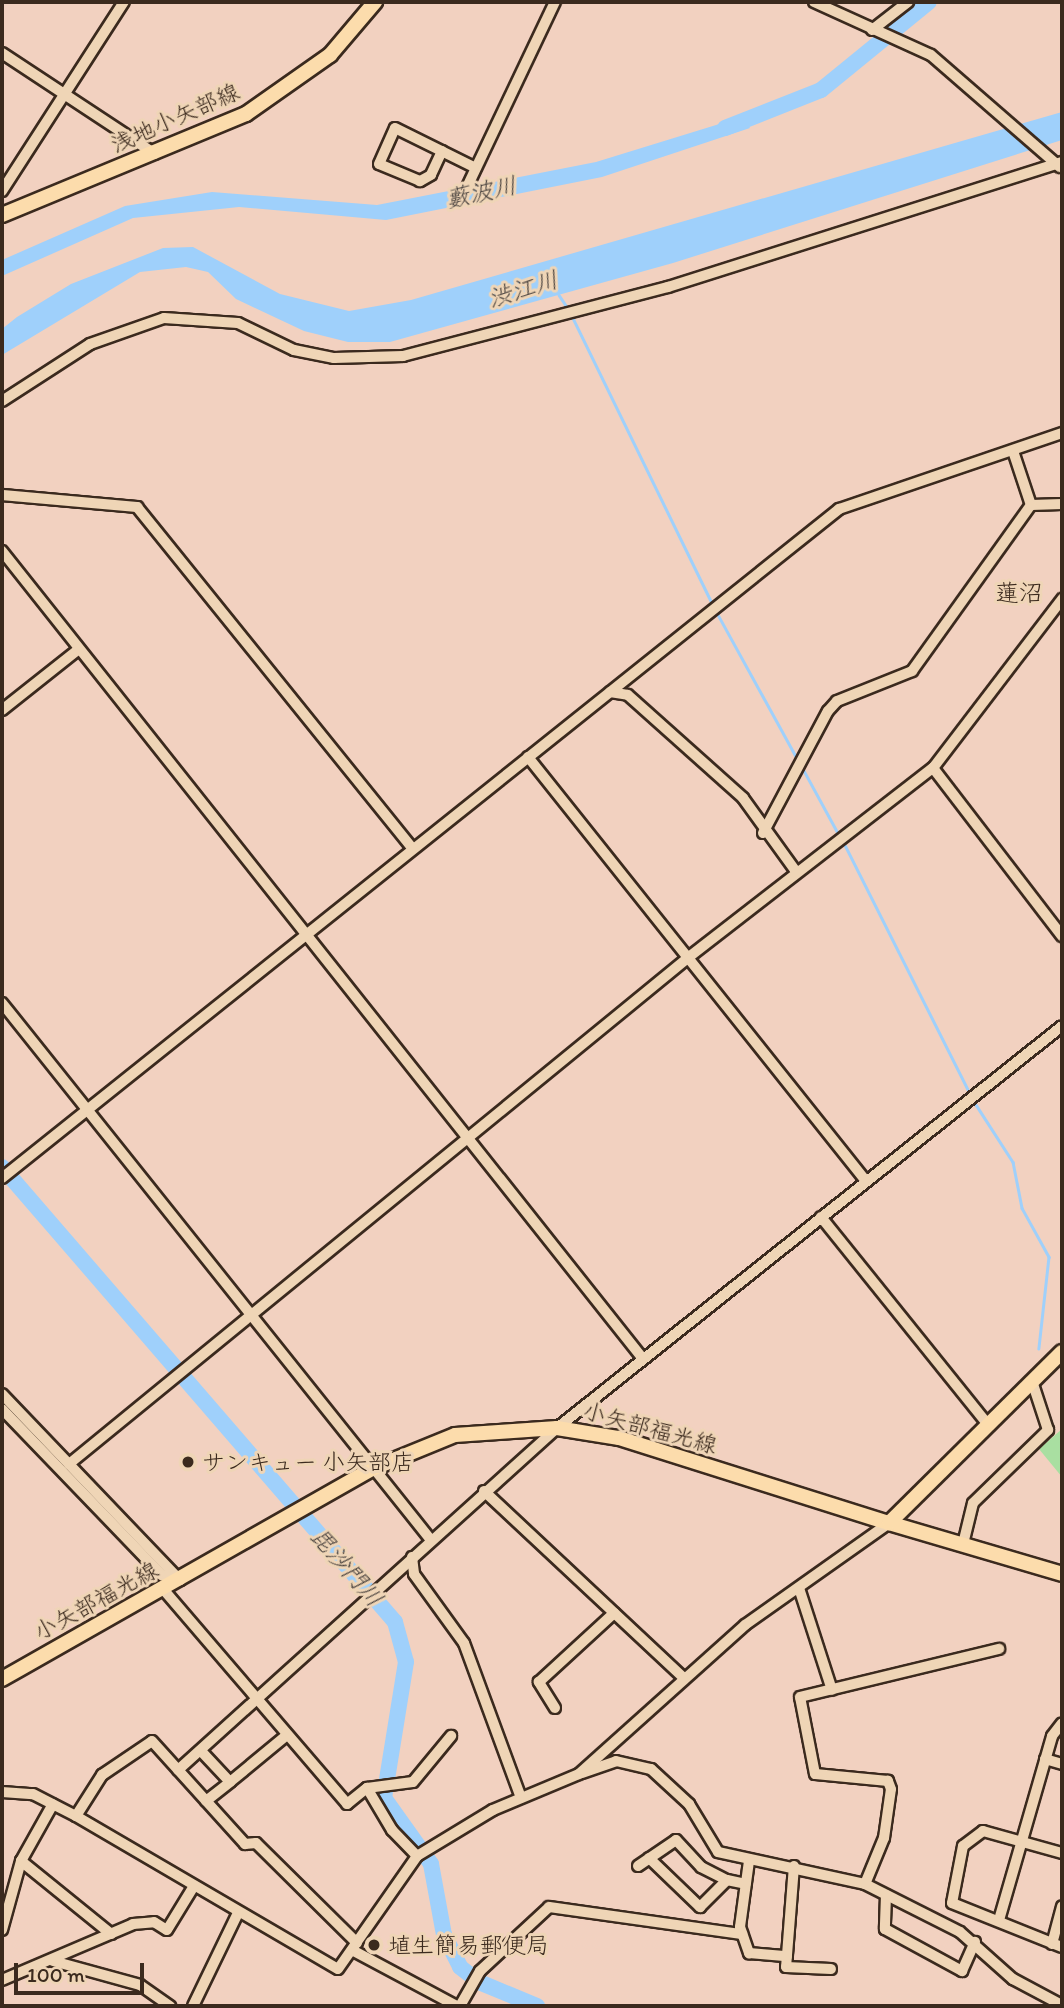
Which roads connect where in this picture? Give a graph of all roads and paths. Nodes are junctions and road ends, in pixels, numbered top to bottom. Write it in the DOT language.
graph roads {
  1 [pos="124,2"];
  2 [pos="375,2"];
  3 [pos="555,2"];
  4 [pos="814,2"];
  5 [pos="908,2"];
  6 [pos="875,31"];
  7 [pos="2,53"];
  8 [pos="65,94"];
  9 [pos="442,151"];
  10 [pos="155,154"];
  11 [pos="1058,164"];
  12 [pos="476,168"];
  13 [pos="468,185"];
  14 [pos="2,191"];
  15 [pos="2,215"];
  16 [pos="2,401"];
  17 [pos="1062,433"];
  18 [pos="1013,451"];
  19 [pos="2,495"];
  20 [pos="1062,504"];
  21 [pos="1031,505"];
  22 [pos="2,551"];
  23 [pos="1062,599"];
  24 [pos="79,649"];
  25 [pos="610,692"];
  26 [pos="2,710"];
  27 [pos="528,757"];
  28 [pos="933,768"];
  29 [pos="763,833"];
  30 [pos="413,849"];
  31 [pos="797,873"];
  32 [pos="305,935"];
  33 [pos="1062,936"];
  34 [pos="689,957"];
  35 [pos="2,1003"];
  36 [pos="1062,1026"];
  37 [pos="87,1109"];
  38 [pos="467,1138"];
  39 [pos="2,1178"];
  40 [pos="866,1181"];
  41 [pos="821,1217"];
  42 [pos="250,1314"];
  43 [pos="1062,1352"];
  44 [pos="643,1359"];
  45 [pos="1032,1381"];
  46 [pos="2,1394"];
  47 [pos="2,1409"];
  48 [pos="988,1425"];
  49 [pos="557,1428"];
  50 [pos="69,1464"];
  51 [pos="374,1468"];
  52 [pos="484,1491"];
  53 [pos="889,1523"];
  54 [pos="431,1540"];
  55 [pos="963,1544"];
  56 [pos="412,1557"];
  57 [pos="1062,1574"];
  58 [pos="180,1580"];
  59 [pos="799,1588"];
  60 [pos="163,1589"];
  61 [pos="614,1613"];
  62 [pos="999,1649"];
  63 [pos="683,1677"];
  64 [pos="2,1679"];
  65 [pos="832,1690"];
  66 [pos="257,1701"];
  67 [pos="555,1708"];
  68 [pos="1062,1723"];
  69 [pos="287,1735"];
  70 [pos="451,1736"];
  71 [pos="201,1751"];
  72 [pos="1045,1759"];
  73 [pos="1062,1764"];
  74 [pos="178,1770"];
  75 [pos="579,1774"];
  76 [pos="230,1782"];
  77 [pos="367,1788"];
  78 [pos="2,1792"];
  79 [pos="521,1798"];
  80 [pos="206,1801"];
  81 [pos="53,1804"];
  82 [pos="76,1816"];
  83 [pos="1021,1842"];
  84 [pos="1062,1853"];
  85 [pos="417,1856"];
  86 [pos="649,1858"];
  87 [pos="21,1861"];
  88 [pos="749,1861"];
  89 [pos="638,1866"];
  90 [pos="794,1866"];
  91 [pos="727,1880"];
  92 [pos="746,1884"];
  93 [pos="866,1885"];
  94 [pos="194,1886"];
  95 [pos="886,1895"];
  96 [pos="1062,1906"];
  97 [pos="238,1913"];
  98 [pos="999,1920"];
  99 [pos="2,1930"];
  100 [pos="111,1934"];
  101 [pos="743,1934"];
  102 [pos="975,1942"];
  103 [pos="1057,1946"];
  104 [pos="354,1947"];
  105 [pos="787,1956"];
  106 [pos="53,1961"];
  107 [pos="831,1969"];
  108 [pos="2,1980"];
  109 [pos="1062,2005"];
  110 [pos="170,2006"];
  111 [pos="193,2006"];
  112 [pos="458,2006"];
  1 -- 8 [label="street"];
  2 -- 10 [label="main road, 浅地小矢部線"];
  3 -- 12 [label="street"];
  4 -- 6 [label="street"];
  5 -- 6 [label="street"];
  6 -- 11 [label="street"];
  7 -- 8 [label="street"];
  8 -- 10 [label="street"];
  8 -- 14 [label="street"];
  9 -- 9 [label="street"];
  9 -- 12 [label="street"];
  10 -- 15 [label="main road, 浅地小矢部線"];
  11 -- 16 [label="street"];
  12 -- 13 [label="street"];
  17 -- 18 [label="street"];
  18 -- 21 [label="street"];
  18 -- 25 [label="street"];
  19 -- 30 [label="street"];
  20 -- 21 [label="street"];
  21 -- 29 [label="street"];
  22 -- 24 [label="street"];
  23 -- 28 [label="street"];
  24 -- 26 [label="street"];
  24 -- 32 [label="street"];
  25 -- 27 [label="street"];
  25 -- 29 [label="street"];
  27 -- 30 [label="street"];
  27 -- 34 [label="street"];
  28 -- 31 [label="street"];
  28 -- 33 [label="street"];
  29 -- 31 [label="street"];
  30 -- 32 [label="street"];
  31 -- 34 [label="street"];
  32 -- 37 [label="street"];
  32 -- 38 [label="street"];
  34 -- 38 [label="street"];
  34 -- 40 [label="street"];
  35 -- 37 [label="street"];
  36 -- 40 [label="street"];
  37 -- 39 [label="street"];
  37 -- 42 [label="street"];
  38 -- 42 [label="street"];
  38 -- 44 [label="street"];
  40 -- 41 [label="street"];
  41 -- 44 [label="street"];
  41 -- 48 [label="street"];
  42 -- 50 [label="street"];
  42 -- 51 [label="street"];
  43 -- 45 [label="main road"];
  44 -- 49 [label="street"];
  45 -- 48 [label="main road"];
  45 -- 55 [label="street"];
  46 -- 50 [label="street"];
  47 -- 58 [label="street"];
  48 -- 53 [label="main road"];
  49 -- 51 [label="main road, 小矢部福光線"];
  49 -- 52 [label="street"];
  49 -- 53 [label="main road, 小矢部福光線"];
  50 -- 58 [label="street"];
  51 -- 54 [label="street"];
  51 -- 58 [label="main road, 小矢部福光線"];
  52 -- 54 [label="street"];
  52 -- 61 [label="street"];
  53 -- 55 [label="main road, 小矢部福光線"];
  53 -- 59 [label="street"];
  54 -- 56 [label="street"];
  55 -- 57 [label="main road, 小矢部福光線"];
  56 -- 66 [label="street"];
  56 -- 79 [label="street"];
  58 -- 60 [label="main road, 小矢部福光線"];
  59 -- 63 [label="street"];
  59 -- 65 [label="street"];
  60 -- 64 [label="main road, 小矢部福光線"];
  60 -- 66 [label="street"];
  61 -- 63 [label="street"];
  61 -- 67 [label="street"];
  62 -- 65 [label="street"];
  63 -- 75 [label="street"];
  65 -- 93 [label="street"];
  66 -- 69 [label="street"];
  66 -- 71 [label="street"];
  68 -- 72 [label="street"];
  69 -- 76 [label="street"];
  69 -- 77 [label="street"];
  70 -- 77 [label="street"];
  71 -- 74 [label="street"];
  71 -- 76 [label="street"];
  72 -- 73 [label="street"];
  72 -- 83 [label="street"];
  74 -- 80 [label="street"];
  74 -- 82 [label="street"];
  75 -- 79 [label="street"];
  75 -- 88 [label="street"];
  76 -- 80 [label="street"];
  77 -- 85 [label="street"];
  78 -- 81 [label="street"];
  79 -- 85 [label="street"];
  80 -- 104 [label="street"];
  81 -- 82 [label="street"];
  81 -- 87 [label="street"];
  82 -- 94 [label="street"];
  83 -- 84 [label="street"];
  83 -- 98 [label="street"];
  83 -- 98 [label="street"];
  85 -- 104 [label="street"];
  86 -- 89 [label="street"];
  86 -- 91 [label="street"];
  86 -- 91 [label="street"];
  87 -- 99 [label="street"];
  87 -- 100 [label="street"];
  88 -- 90 [label="street"];
  88 -- 92 [label="street"];
  90 -- 93 [label="street"];
  90 -- 105 [label="street"];
  91 -- 92 [label="street"];
  92 -- 101 [label="street"];
  93 -- 95 [label="street"];
  94 -- 97 [label="street"];
  94 -- 100 [label="street"];
  95 -- 102 [label="street"];
  95 -- 102 [label="street"];
  96 -- 103 [label="street"];
  97 -- 104 [label="street"];
  97 -- 111 [label="street"];
  98 -- 103 [label="street"];
  100 -- 106 [label="street"];
  101 -- 105 [label="street"];
  101 -- 112 [label="street"];
  102 -- 109 [label="street"];
  104 -- 112 [label="street"];
  105 -- 107 [label="street"];
  106 -- 108 [label="street"];
  106 -- 110 [label="street"];
}
